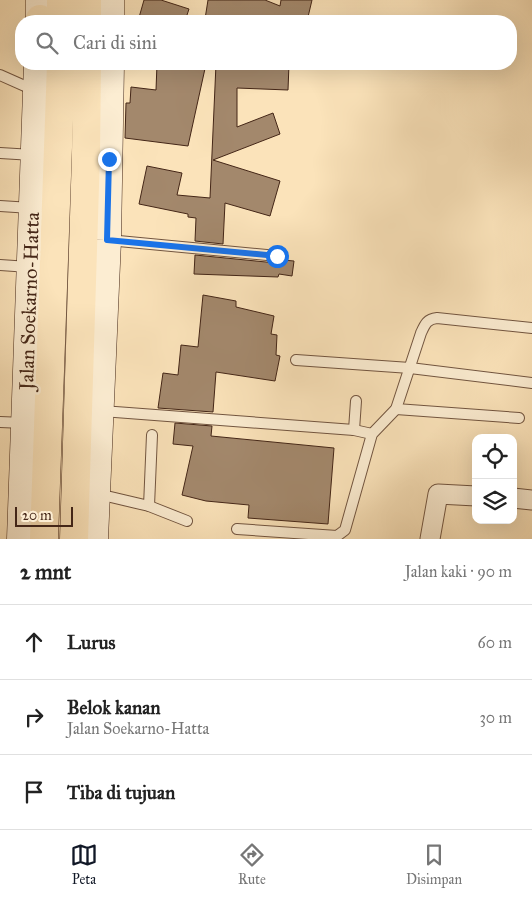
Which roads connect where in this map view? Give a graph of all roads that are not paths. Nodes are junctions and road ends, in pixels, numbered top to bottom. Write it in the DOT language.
graph roads {
  1 [pos="61,0"];
  2 [pos="87,0"];
  3 [pos="110,0"];
  4 [pos="46,15"];
  5 [pos="87,15"];
  6 [pos="110,15"];
  7 [pos="52,70"];
  8 [pos="54,70"];
  9 [pos="87,70"];
  10 [pos="110,70"];
  11 [pos="0,75"];
  12 [pos="37,92"];
  13 [pos="0,153"];
  14 [pos="33,155"];
  15 [pos="0,206"];
  16 [pos="32,208"];
  17 [pos="107,240"];
  18 [pos="277,256"];
  19 [pos="0,265"];
  20 [pos="30,267"];
  21 [pos="532,328"];
  22 [pos="296,360"];
  23 [pos="410,368"];
  24 [pos="532,383"];
  25 [pos="356,401"];
  26 [pos="396,409"];
  27 [pos="100,411"];
  28 [pos="519,418"];
  29 [pos="13,423"];
  30 [pos="354,430"];
  31 [pos="372,434"];
  32 [pos="152,435"];
  33 [pos="96,494"];
  34 [pos="472,496"];
  35 [pos="517,498"];
  36 [pos="532,500"];
  37 [pos="149,506"];
  38 [pos="187,521"];
  39 [pos="237,529"];
  40 [pos="42,533"];
  41 [pos="21,539"];
  42 [pos="74,539"];
  43 [pos="94,539"];
  44 [pos="430,539"];
  1 -- 4 [label="highway"];
  2 -- 5 [label="highway"];
  3 -- 6 [label="main road"];
  7 -- 12 [label="main road, Jalan Soekarno-Hatta"];
  8 -- 40 [label="highway, Jalan Soekarno-Hatta"];
  9 -- 42 [label="highway"];
  10 -- 17 [label="main road"];
  11 -- 12 [label="lane"];
  12 -- 14 [label="main road, Jalan Soekarno-Hatta"];
  13 -- 14 [label="lane"];
  14 -- 16 [label="main road, Jalan Soekarno-Hatta"];
  15 -- 16 [label="lane"];
  16 -- 20 [label="main road, Jalan Soekarno-Hatta"];
  17 -- 18 [label="lane"];
  17 -- 27 [label="main road"];
  19 -- 20 [label="lane"];
  20 -- 29 [label="main road, Jalan Soekarno-Hatta"];
  21 -- 23 [label="lane"];
  22 -- 23 [label="lane"];
  23 -- 24 [label="lane"];
  23 -- 26 [label="lane"];
  25 -- 30 [label="lane"];
  26 -- 28 [label="lane"];
  26 -- 31 [label="lane"];
  27 -- 30 [label="lane"];
  27 -- 33 [label="main road"];
  29 -- 41 [label="main road, Jalan Soekarno-Hatta"];
  30 -- 31 [label="lane"];
  31 -- 39 [label="lane"];
  32 -- 37 [label="lane"];
  33 -- 37 [label="lane"];
  33 -- 43 [label="main road"];
  34 -- 44 [label="street"];
  35 -- 36 [label="street"];
  37 -- 38 [label="lane"];
}
